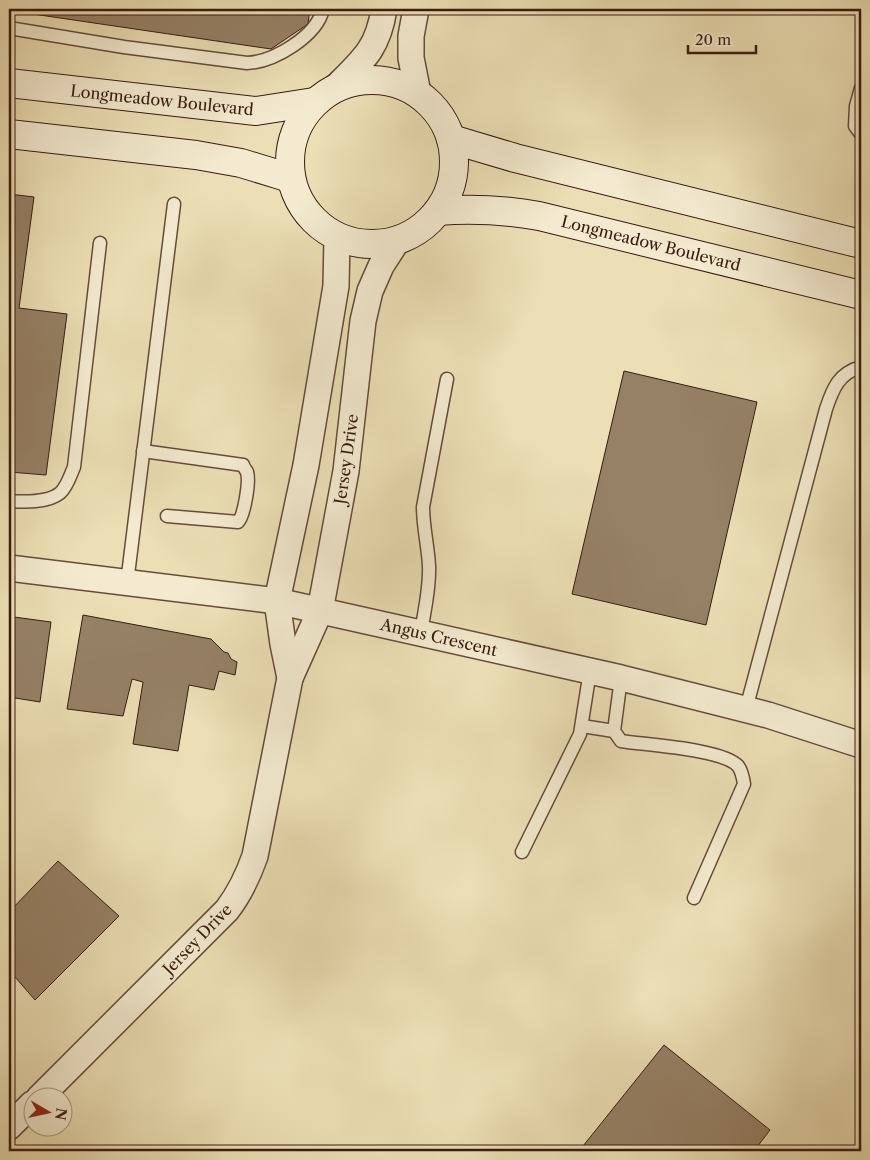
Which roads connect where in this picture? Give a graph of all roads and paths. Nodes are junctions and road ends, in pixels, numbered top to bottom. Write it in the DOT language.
graph roads {
  1 [pos="323,9"];
  2 [pos="384,9"];
  3 [pos="416,9"];
  4 [pos="9,28"];
  5 [pos="9,84"];
  6 [pos="861,88"];
  7 [pos="418,93"];
  8 [pos="325,95"];
  9 [pos="9,134"];
  10 [pos="861,134"];
  11 [pos="451,139"];
  12 [pos="290,178"];
  13 [pos="174,204"];
  14 [pos="438,211"];
  15 [pos="337,238"];
  16 [pos="397,241"];
  17 [pos="100,243"];
  18 [pos="861,244"];
  19 [pos="861,295"];
  20 [pos="861,367"];
  21 [pos="447,379"];
  22 [pos="143,451"];
  23 [pos="9,501"];
  24 [pos="167,516"];
  25 [pos="9,568"];
  26 [pos="127,583"];
  27 [pos="277,601"];
  28 [pos="320,611"];
  29 [pos="421,633"];
  30 [pos="590,671"];
  31 [pos="290,678"];
  32 [pos="621,678"];
  33 [pos="746,709"];
  34 [pos="582,726"];
  35 [pos="614,731"];
  36 [pos="861,745"];
  37 [pos="522,852"];
  38 [pos="694,898"];
  39 [pos="49,1088"];
  40 [pos="22,1114"];
  41 [pos="9,1127"];
  1 -- 4 [label="lane"];
  2 -- 8 [label="street"];
  3 -- 7 [label="street"];
  5 -- 8 [label="main road, Longmeadow Boulevard"];
  6 -- 10 [label="lane"];
  7 -- 8 [label="main road"];
  7 -- 11 [label="main road"];
  8 -- 12 [label="main road"];
  9 -- 12 [label="main road"];
  11 -- 14 [label="main road"];
  11 -- 18 [label="main road"];
  12 -- 15 [label="main road"];
  13 -- 22 [label="lane"];
  14 -- 16 [label="main road"];
  14 -- 19 [label="main road, Longmeadow Boulevard"];
  15 -- 16 [label="main road"];
  15 -- 27 [label="street, Jersey Drive"];
  16 -- 28 [label="street, Jersey Drive"];
  17 -- 23 [label="lane"];
  20 -- 33 [label="lane"];
  21 -- 29 [label="lane"];
  22 -- 24 [label="lane"];
  22 -- 26 [label="lane"];
  25 -- 26 [label="street, Angus Crescent"];
  26 -- 27 [label="street, Angus Crescent"];
  27 -- 28 [label="street, Angus Crescent"];
  27 -- 31 [label="street, Jersey Drive"];
  28 -- 29 [label="street, Angus Crescent"];
  28 -- 31 [label="street, Jersey Drive"];
  29 -- 30 [label="street, Angus Crescent"];
  30 -- 32 [label="street, Angus Crescent"];
  30 -- 34 [label="lane"];
  31 -- 39 [label="street, Jersey Drive"];
  32 -- 33 [label="street, Angus Crescent"];
  32 -- 35 [label="lane"];
  33 -- 36 [label="street, Angus Crescent"];
  34 -- 35 [label="lane"];
  34 -- 37 [label="lane"];
  35 -- 38 [label="lane"];
  40 -- 41 [label="street"];
}
